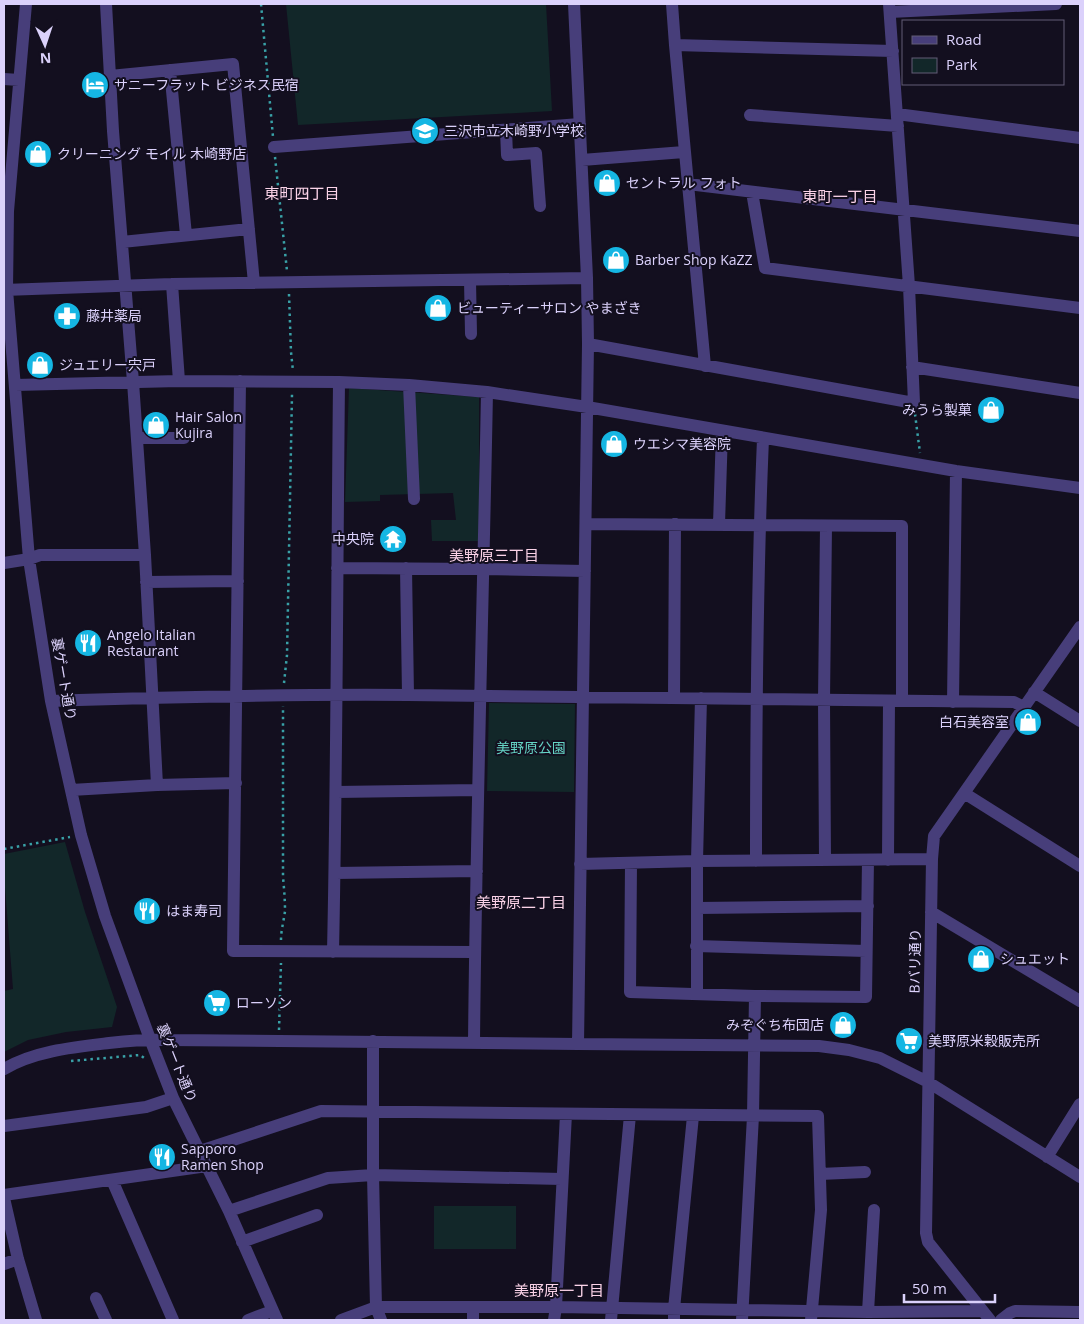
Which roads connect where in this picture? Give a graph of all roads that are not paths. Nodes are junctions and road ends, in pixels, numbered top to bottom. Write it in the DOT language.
graph roads {
  1 [pos="26,4"];
  2 [pos="106,4"];
  3 [pos="574,4"];
  4 [pos="672,4"];
  5 [pos="1056,4"];
  6 [pos="890,8"];
  7 [pos="944,15"];
  8 [pos="675,45"];
  9 [pos="896,47"];
  10 [pos="170,70"];
  11 [pos="110,76"];
  12 [pos="4,79"];
  13 [pos="19,80"];
  14 [pos="750,115"];
  15 [pos="897,120"];
  16 [pos="580,124"];
  17 [pos="506,130"];
  18 [pos="1080,138"];
  19 [pos="274,147"];
  20 [pos="684,152"];
  21 [pos="582,160"];
  22 [pos="688,184"];
  23 [pos="752,192"];
  24 [pos="540,206"];
  25 [pos="903,210"];
  26 [pos="249,229"];
  27 [pos="1080,231"];
  28 [pos="186,235"];
  29 [pos="122,242"];
  30 [pos="587,278"];
  31 [pos="470,280"];
  32 [pos="254,283"];
  33 [pos="172,284"];
  34 [pos="125,286"];
  35 [pos="909,286"];
  36 [pos="5,290"];
  37 [pos="1080,308"];
  38 [pos="471,334"];
  39 [pos="588,344"];
  40 [pos="705,366"];
  41 [pos="912,367"];
  42 [pos="179,381"];
  43 [pos="133,382"];
  44 [pos="240,382"];
  45 [pos="339,382"];
  46 [pos="15,385"];
  47 [pos="409,385"];
  48 [pos="487,392"];
  49 [pos="1080,393"];
  50 [pos="587,407"];
  51 [pos="722,431"];
  52 [pos="137,438"];
  53 [pos="184,438"];
  54 [pos="764,438"];
  55 [pos="956,471"];
  56 [pos="1080,488"];
  57 [pos="414,500"];
  58 [pos="586,524"];
  59 [pos="675,524"];
  60 [pos="719,524"];
  61 [pos="759,524"];
  62 [pos="826,526"];
  63 [pos="145,555"];
  64 [pos="30,559"];
  65 [pos="4,563"];
  66 [pos="337,568"];
  67 [pos="406,568"];
  68 [pos="484,568"];
  69 [pos="585,571"];
  70 [pos="238,581"];
  71 [pos="146,582"];
  72 [pos="1080,627"];
  73 [pos="1034,692"];
  74 [pos="337,695"];
  75 [pos="408,695"];
  76 [pos="481,696"];
  77 [pos="236,697"];
  78 [pos="582,697"];
  79 [pos="152,698"];
  80 [pos="674,698"];
  81 [pos="701,698"];
  82 [pos="756,699"];
  83 [pos="824,700"];
  84 [pos="51,701"];
  85 [pos="889,701"];
  86 [pos="902,701"];
  87 [pos="953,702"];
  88 [pos="1024,706"];
  89 [pos="1080,721"];
  90 [pos="236,783"];
  91 [pos="157,786"];
  92 [pos="71,790"];
  93 [pos="478,790"];
  94 [pos="336,792"];
  95 [pos="964,793"];
  96 [pos="932,859"];
  97 [pos="698,860"];
  98 [pos="756,860"];
  99 [pos="826,860"];
  100 [pos="868,860"];
  101 [pos="888,860"];
  102 [pos="632,863"];
  103 [pos="580,864"];
  104 [pos="1080,866"];
  105 [pos="476,871"];
  106 [pos="335,873"];
  107 [pos="868,906"];
  108 [pos="697,908"];
  109 [pos="931,912"];
  110 [pos="696,946"];
  111 [pos="866,951"];
  112 [pos="333,952"];
  113 [pos="475,952"];
  114 [pos="697,994"];
  115 [pos="754,996"];
  116 [pos="1080,1000"];
  117 [pos="150,1039"];
  118 [pos="373,1041"];
  119 [pos="474,1043"];
  120 [pos="578,1044"];
  121 [pos="754,1046"];
  122 [pos="4,1069"];
  123 [pos="928,1082"];
  124 [pos="173,1098"];
  125 [pos="1080,1104"];
  126 [pos="372,1111"];
  127 [pos="566,1114"];
  128 [pos="630,1115"];
  129 [pos="693,1116"];
  130 [pos="753,1116"];
  131 [pos="4,1126"];
  132 [pos="200,1151"];
  133 [pos="1047,1157"];
  134 [pos="207,1166"];
  135 [pos="865,1172"];
  136 [pos="820,1174"];
  137 [pos="373,1175"];
  138 [pos="562,1178"];
  139 [pos="1080,1178"];
  140 [pos="112,1180"];
  141 [pos="4,1197"];
  142 [pos="874,1210"];
  143 [pos="229,1211"];
  144 [pos="317,1215"];
  145 [pos="242,1242"];
  146 [pos="18,1259"];
  147 [pos="4,1264"];
  148 [pos="96,1298"];
  149 [pos="473,1307"];
  150 [pos="556,1307"];
  151 [pos="376,1308"];
  152 [pos="868,1312"];
  153 [pos="1080,1312"];
  154 [pos="611,1314"];
  155 [pos="674,1315"];
  156 [pos="743,1315"];
  157 [pos="811,1315"];
  158 [pos="986,1315"];
  159 [pos="275,1316"];
  160 [pos="924,1316"];
  161 [pos="36,1320"];
  162 [pos="106,1320"];
  163 [pos="173,1320"];
  164 [pos="248,1320"];
  165 [pos="341,1320"];
  166 [pos="381,1320"];
  167 [pos="473,1320"];
  168 [pos="554,1320"];
  169 [pos="1001,1320"];
  1 -- 13 [label="street, 裏ゲート通り"];
  2 -- 11 [label="street"];
  3 -- 16 [label="street"];
  4 -- 8 [label="street"];
  5 -- 7 [label="street"];
  6 -- 7 [label="street"];
  6 -- 9 [label="street"];
  8 -- 9 [label="street"];
  8 -- 20 [label="street"];
  9 -- 15 [label="street"];
  10 -- 11 [label="street"];
  10 -- 26 [label="street"];
  10 -- 28 [label="street"];
  11 -- 29 [label="street"];
  12 -- 13 [label="street"];
  13 -- 36 [label="street, 裏ゲート通り"];
  14 -- 15 [label="street"];
  15 -- 18 [label="street"];
  15 -- 25 [label="street"];
  16 -- 17 [label="street"];
  16 -- 21 [label="street"];
  17 -- 19 [label="street"];
  17 -- 24 [label="street"];
  20 -- 21 [label="street"];
  20 -- 22 [label="street"];
  21 -- 30 [label="street"];
  22 -- 23 [label="street"];
  22 -- 40 [label="street"];
  23 -- 25 [label="street"];
  23 -- 35 [label="street"];
  25 -- 27 [label="street"];
  25 -- 35 [label="street"];
  26 -- 28 [label="street"];
  26 -- 32 [label="street"];
  28 -- 29 [label="street"];
  29 -- 34 [label="street"];
  30 -- 31 [label="street"];
  30 -- 39 [label="street"];
  31 -- 32 [label="street"];
  31 -- 38 [label="street"];
  32 -- 33 [label="street"];
  33 -- 34 [label="street"];
  33 -- 42 [label="street"];
  34 -- 36 [label="street"];
  34 -- 43 [label="street"];
  35 -- 37 [label="street"];
  35 -- 41 [label="street"];
  36 -- 46 [label="street, 裏ゲート通り"];
  39 -- 40 [label="street"];
  39 -- 50 [label="street"];
  40 -- 41 [label="street"];
  41 -- 49 [label="street"];
  42 -- 43 [label="street"];
  42 -- 44 [label="street"];
  43 -- 46 [label="street"];
  43 -- 52 [label="street"];
  44 -- 45 [label="street"];
  44 -- 70 [label="street"];
  45 -- 47 [label="street"];
  45 -- 66 [label="street"];
  46 -- 64 [label="street, 裏ゲート通り"];
  47 -- 48 [label="street"];
  47 -- 57 [label="street"];
  48 -- 50 [label="street"];
  48 -- 68 [label="street"];
  50 -- 51 [label="street"];
  50 -- 58 [label="street"];
  51 -- 54 [label="street"];
  51 -- 60 [label="street"];
  52 -- 53 [label="street"];
  52 -- 63 [label="street"];
  54 -- 55 [label="street"];
  54 -- 61 [label="street"];
  55 -- 56 [label="street"];
  55 -- 87 [label="street"];
  58 -- 59 [label="street"];
  58 -- 69 [label="street"];
  59 -- 60 [label="street"];
  59 -- 80 [label="street"];
  60 -- 61 [label="street"];
  61 -- 62 [label="street"];
  61 -- 82 [label="street"];
  62 -- 83 [label="street"];
  62 -- 86 [label="street"];
  63 -- 64 [label="street"];
  63 -- 71 [label="street"];
  64 -- 65 [label="street"];
  64 -- 84 [label="street, 裏ゲート通り"];
  66 -- 67 [label="street"];
  66 -- 74 [label="street"];
  67 -- 68 [label="street"];
  67 -- 75 [label="street"];
  68 -- 69 [label="street"];
  68 -- 76 [label="street"];
  69 -- 78 [label="street"];
  70 -- 71 [label="street"];
  70 -- 77 [label="street"];
  71 -- 79 [label="street"];
  72 -- 73 [label="street, Bバリ通り"];
  73 -- 88 [label="street, Bバリ通り"];
  73 -- 89 [label="street"];
  74 -- 75 [label="street"];
  74 -- 77 [label="street"];
  74 -- 94 [label="street"];
  75 -- 76 [label="street"];
  76 -- 78 [label="street"];
  76 -- 93 [label="street"];
  77 -- 79 [label="street"];
  77 -- 90 [label="street"];
  78 -- 80 [label="street"];
  78 -- 103 [label="street"];
  79 -- 84 [label="street"];
  79 -- 91 [label="street"];
  80 -- 81 [label="street"];
  81 -- 82 [label="street"];
  81 -- 97 [label="street"];
  82 -- 83 [label="street"];
  82 -- 98 [label="street"];
  83 -- 85 [label="street"];
  83 -- 99 [label="street"];
  84 -- 92 [label="street, 裏ゲート通り"];
  85 -- 86 [label="street"];
  85 -- 101 [label="street"];
  86 -- 87 [label="street"];
  87 -- 88 [label="street"];
  88 -- 95 [label="street, Bバリ通り"];
  90 -- 91 [label="street"];
  90 -- 112 [label="street"];
  91 -- 92 [label="street"];
  92 -- 117 [label="street, 裏ゲート通り"];
  93 -- 94 [label="street"];
  93 -- 105 [label="street"];
  94 -- 106 [label="street"];
  95 -- 96 [label="street, Bバリ通り"];
  95 -- 104 [label="street"];
  96 -- 101 [label="street"];
  96 -- 109 [label="street, Bバリ通り"];
  97 -- 98 [label="street"];
  97 -- 102 [label="street"];
  97 -- 108 [label="street"];
  98 -- 99 [label="street"];
  99 -- 100 [label="street"];
  100 -- 101 [label="street"];
  100 -- 107 [label="street"];
  102 -- 103 [label="street"];
  102 -- 114 [label="street"];
  103 -- 120 [label="street"];
  105 -- 106 [label="street"];
  105 -- 113 [label="street"];
  106 -- 112 [label="street"];
  107 -- 108 [label="street"];
  107 -- 111 [label="street"];
  108 -- 110 [label="street"];
  109 -- 116 [label="street"];
  109 -- 123 [label="street, Bバリ通り"];
  110 -- 111 [label="street"];
  110 -- 114 [label="street"];
  111 -- 115 [label="street"];
  112 -- 113 [label="street"];
  113 -- 119 [label="street"];
  114 -- 115 [label="street"];
  115 -- 121 [label="street"];
  117 -- 118 [label="street"];
  117 -- 122 [label="street"];
  117 -- 124 [label="street, 裏ゲート通り"];
  118 -- 119 [label="street"];
  118 -- 126 [label="street"];
  119 -- 120 [label="street"];
  120 -- 121 [label="street"];
  121 -- 123 [label="street"];
  121 -- 130 [label="street"];
  123 -- 133 [label="street"];
  123 -- 158 [label="street, Bバリ通り"];
  124 -- 131 [label="street"];
  124 -- 132 [label="street, 裏ゲート通り"];
  125 -- 133 [label="street"];
  126 -- 127 [label="street"];
  126 -- 132 [label="street"];
  126 -- 137 [label="street"];
  127 -- 128 [label="street"];
  127 -- 138 [label="street"];
  128 -- 129 [label="street"];
  128 -- 154 [label="street"];
  129 -- 130 [label="street"];
  129 -- 155 [label="street"];
  130 -- 136 [label="street"];
  130 -- 156 [label="street"];
  132 -- 134 [label="street, 裏ゲート通り"];
  133 -- 139 [label="street"];
  134 -- 140 [label="street"];
  134 -- 143 [label="street, 裏ゲート通り"];
  135 -- 136 [label="street"];
  136 -- 157 [label="street"];
  137 -- 138 [label="street"];
  137 -- 143 [label="street"];
  137 -- 151 [label="street"];
  138 -- 150 [label="street"];
  140 -- 141 [label="street"];
  140 -- 163 [label="street"];
  141 -- 146 [label="street"];
  142 -- 152 [label="street"];
  143 -- 145 [label="street, 裏ゲート通り"];
  144 -- 145 [label="street"];
  145 -- 159 [label="street, 裏ゲート通り"];
  146 -- 147 [label="street"];
  146 -- 161 [label="street"];
  148 -- 162 [label="street"];
  149 -- 150 [label="street"];
  149 -- 151 [label="street"];
  149 -- 167 [label="street"];
  150 -- 154 [label="street"];
  150 -- 168 [label="street"];
  151 -- 165 [label="street"];
  151 -- 166 [label="street"];
  152 -- 157 [label="street"];
  152 -- 160 [label="street"];
  153 -- 169 [label="street"];
  154 -- 155 [label="street"];
  155 -- 156 [label="street"];
  156 -- 157 [label="street"];
  158 -- 160 [label="street"];
  159 -- 164 [label="street"];
}
